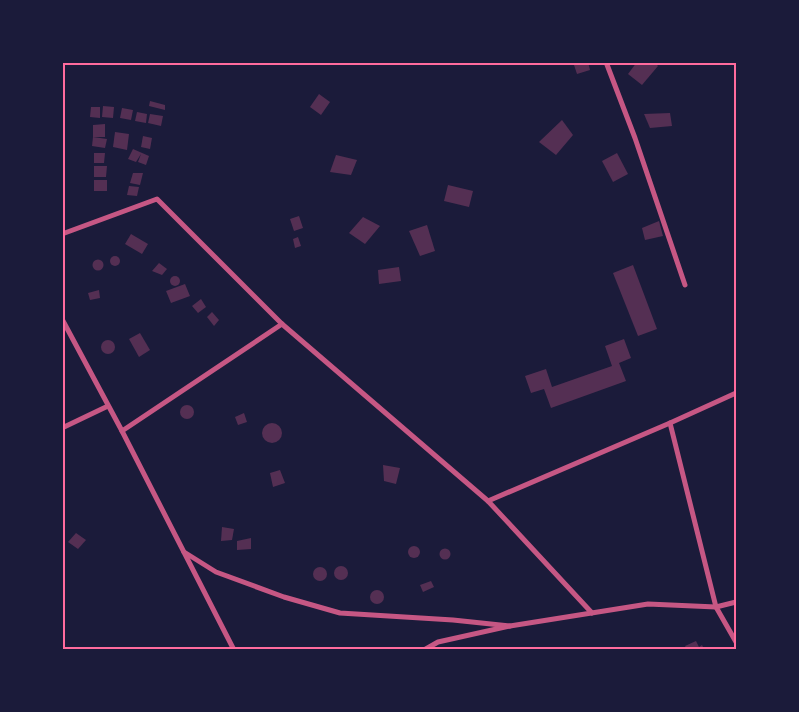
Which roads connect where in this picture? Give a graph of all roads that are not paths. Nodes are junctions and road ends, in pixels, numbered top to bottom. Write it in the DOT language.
graph roads {
  1 [pos="606,62"];
  2 [pos="62,234"];
  3 [pos="686,285"];
  4 [pos="62,319"];
  5 [pos="282,324"];
  6 [pos="65,332"];
  7 [pos="736,393"];
  8 [pos="108,406"];
  9 [pos="670,423"];
  10 [pos="62,428"];
  11 [pos="122,432"];
  12 [pos="488,501"];
  13 [pos="184,552"];
  14 [pos="736,602"];
  15 [pos="716,607"];
  16 [pos="592,613"];
  17 [pos="510,626"];
  18 [pos="736,642"];
  19 [pos="234,650"];
  20 [pos="424,650"];
  1 -- 3 [label="street"];
  2 -- 5 [label="street"];
  4 -- 6 [label="street"];
  5 -- 11 [label="street"];
  5 -- 12 [label="street"];
  6 -- 8 [label="street"];
  7 -- 9 [label="street"];
  8 -- 10 [label="street"];
  8 -- 11 [label="street"];
  9 -- 12 [label="street"];
  9 -- 15 [label="street"];
  11 -- 13 [label="street"];
  12 -- 16 [label="street"];
  13 -- 17 [label="street"];
  13 -- 19 [label="street"];
  14 -- 15 [label="street"];
  15 -- 16 [label="street"];
  15 -- 18 [label="street"];
  16 -- 17 [label="street"];
  17 -- 20 [label="street"];
}
